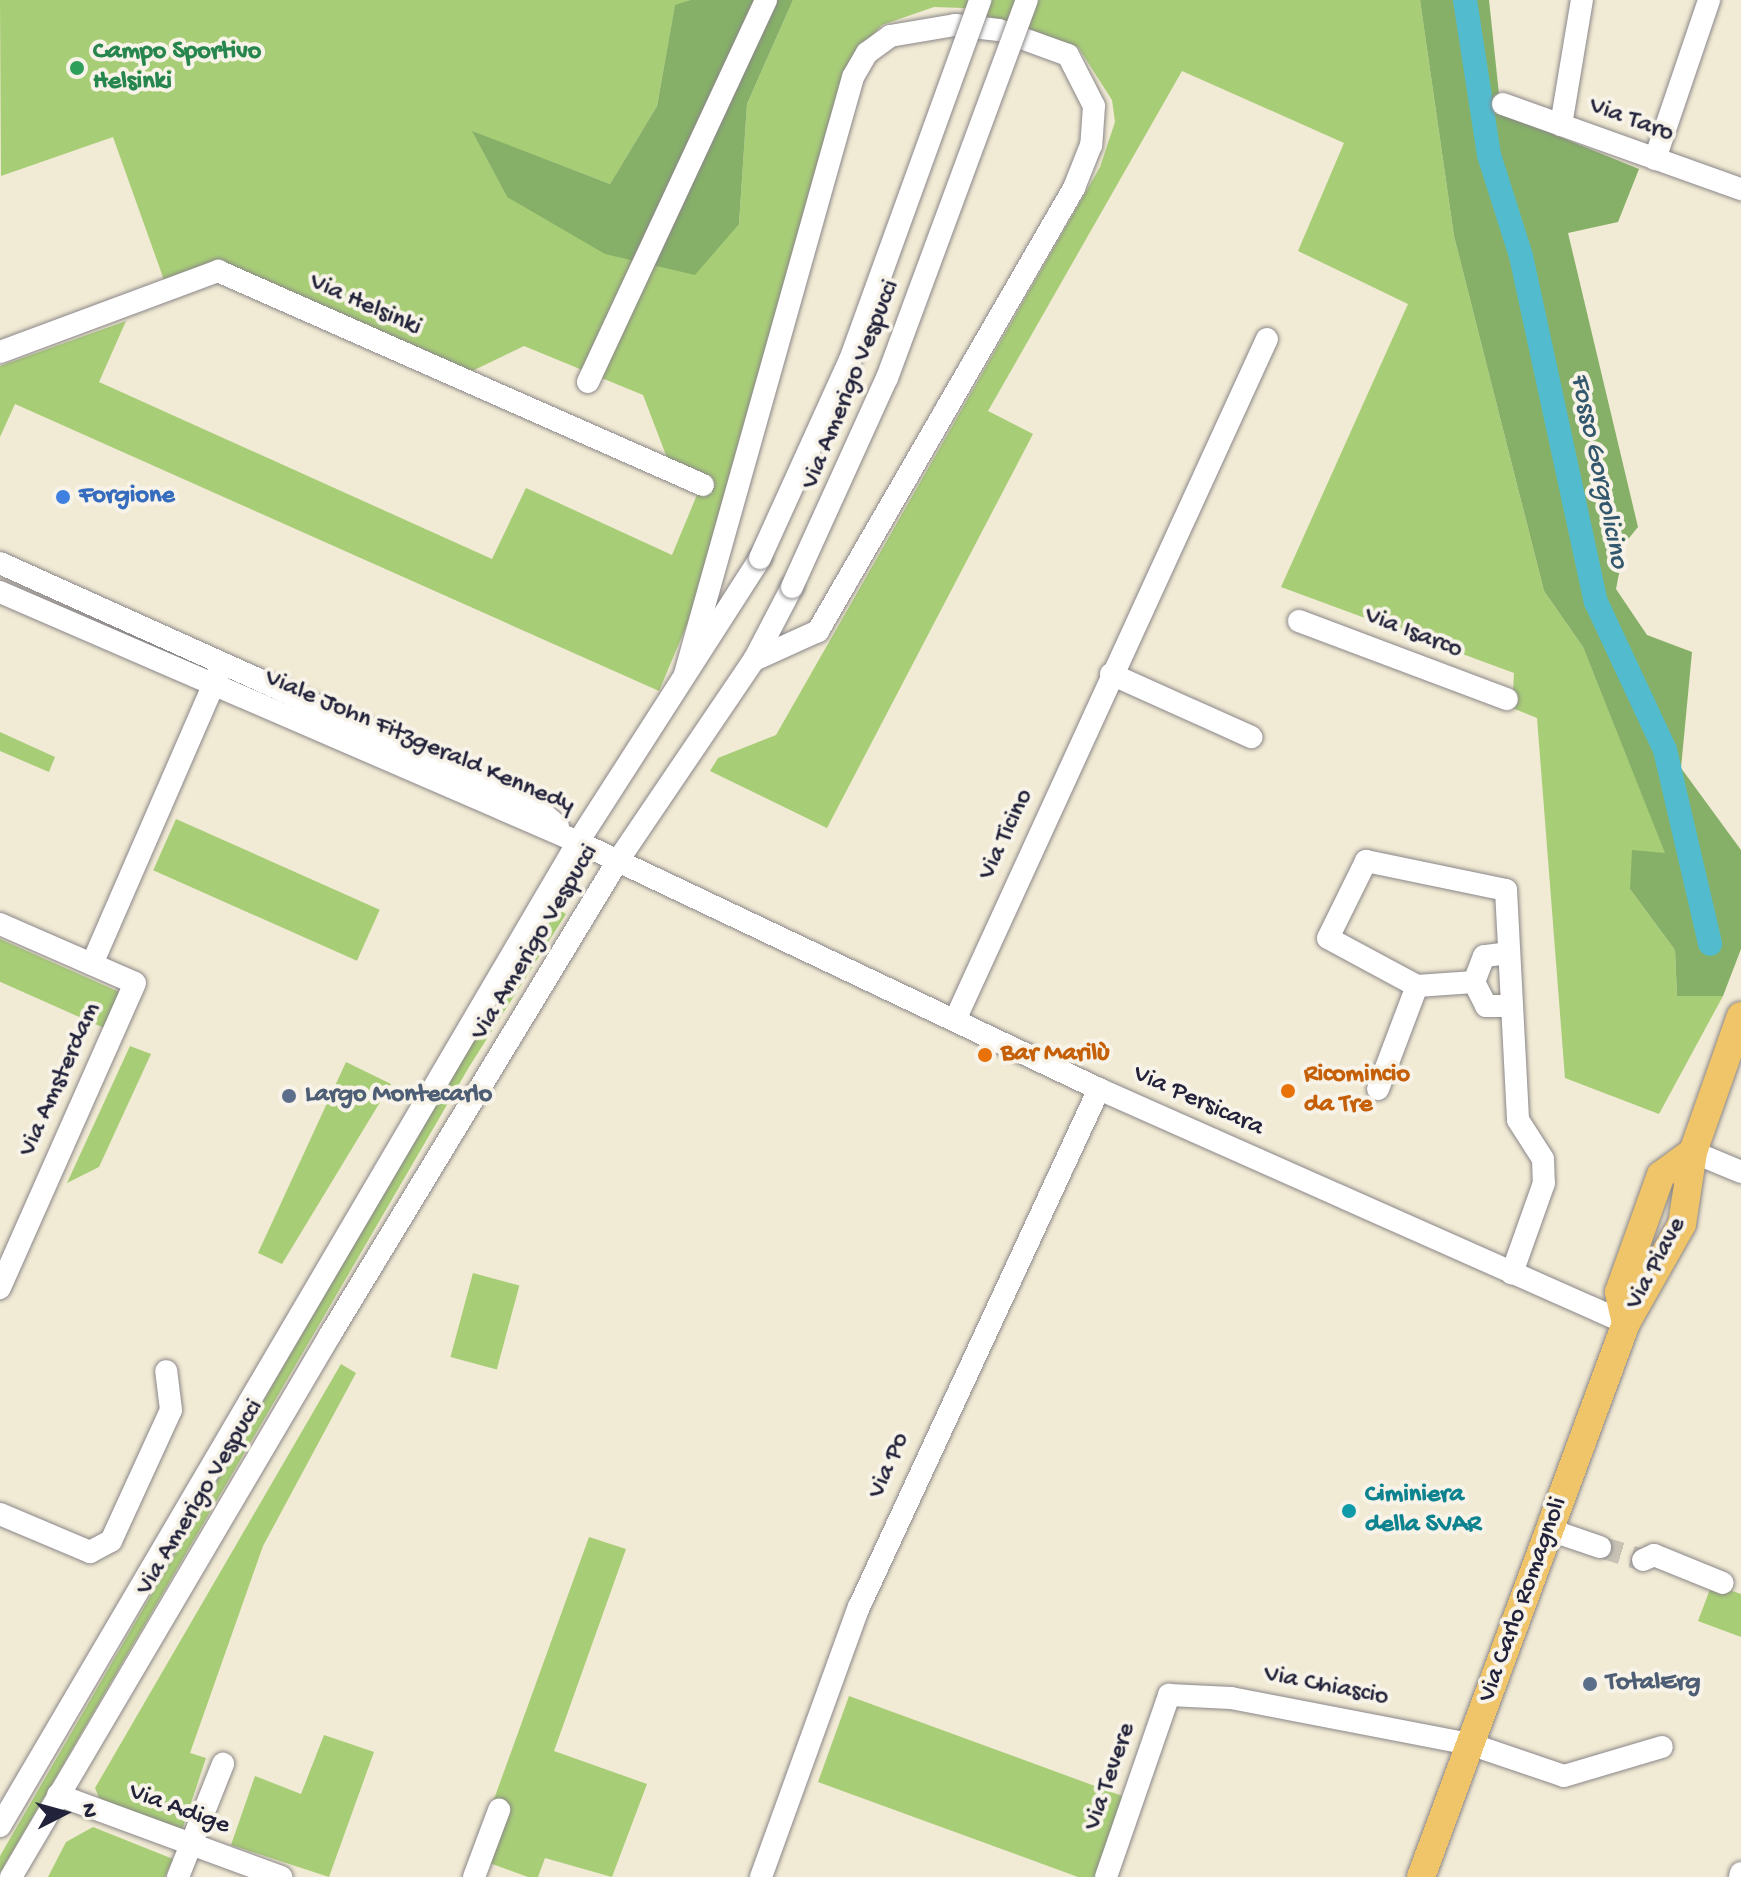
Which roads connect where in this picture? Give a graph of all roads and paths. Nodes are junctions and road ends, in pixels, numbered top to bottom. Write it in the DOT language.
graph roads {
  1 [pos="766,0"];
  2 [pos="980,0"];
  3 [pos="1027,0"];
  4 [pos="1582,0"];
  5 [pos="1709,0"];
  6 [pos="1503,104"];
  7 [pos="1561,125"];
  8 [pos="1655,159"];
  9 [pos="1741,189"];
  10 [pos="1267,339"];
  11 [pos="0,352"];
  12 [pos="588,382"];
  13 [pos="703,485"];
  14 [pos="0,563"];
  15 [pos="0,592"];
  16 [pos="1299,621"];
  17 [pos="754,660"];
  18 [pos="218,674"];
  19 [pos="685,674"];
  20 [pos="1111,674"];
  21 [pos="1507,699"];
  22 [pos="1251,737"];
  23 [pos="578,842"];
  24 [pos="617,862"];
  25 [pos="0,924"];
  26 [pos="1509,953"];
  27 [pos="92,964"];
  28 [pos="1474,982"];
  29 [pos="1417,986"];
  30 [pos="1512,1006"];
  31 [pos="1741,1016"];
  32 [pos="955,1020"];
  33 [pos="1099,1089"];
  34 [pos="1378,1089"];
  35 [pos="1693,1152"];
  36 [pos="1741,1172"];
  37 [pos="1512,1273"];
  38 [pos="0,1288"];
  39 [pos="1626,1323"];
  40 [pos="166,1371"];
  41 [pos="0,1514"];
  42 [pos="1550,1530"];
  43 [pos="1600,1547"];
  44 [pos="1643,1560"];
  45 [pos="1723,1583"];
  46 [pos="1169,1695"];
  47 [pos="1470,1744"];
  48 [pos="1662,1747"];
  49 [pos="223,1764"];
  50 [pos="58,1795"];
  51 [pos="499,1810"];
  52 [pos="0,1826"];
  53 [pos="192,1844"];
  54 [pos="11,1877"];
  55 [pos="178,1877"];
  56 [pos="281,1877"];
  57 [pos="474,1877"];
  58 [pos="761,1877"];
  59 [pos="1106,1877"];
  60 [pos="1421,1877"];
  1 -- 12 [label="street"];
  2 -- 19 [label="street, Via Amerigo Vespucci, bridge"];
  3 -- 17 [label="street, Via Amerigo Vespucci, bridge"];
  4 -- 7 [label="street"];
  5 -- 8 [label="street"];
  6 -- 7 [label="street, Via Taro"];
  7 -- 8 [label="street, Via Taro"];
  8 -- 9 [label="street, Via Taro"];
  10 -- 20 [label="street, Via Ticino"];
  11 -- 13 [label="street, Via Helsinki"];
  14 -- 18 [label="street, Viale John Fitzgerald Kennedy"];
  15 -- 18 [label="street, Viale John Fitzgerald Kennedy"];
  16 -- 21 [label="street, Via Isarco"];
  17 -- 19 [label="street"];
  17 -- 24 [label="street, Via Amerigo Vespucci"];
  18 -- 23 [label="street, Viale John Fitzgerald Kennedy"];
  18 -- 27 [label="street, Via Amsterdam"];
  19 -- 23 [label="street, Via Amerigo Vespucci"];
  20 -- 22 [label="street"];
  20 -- 32 [label="street, Via Ticino"];
  23 -- 24 [label="street, Via Persicara"];
  23 -- 52 [label="street, Via Amerigo Vespucci"];
  24 -- 32 [label="street, Via Persicara"];
  24 -- 50 [label="street, Via Amerigo Vespucci"];
  25 -- 27 [label="street"];
  26 -- 28 [label="street"];
  26 -- 29 [label="street"];
  26 -- 30 [label="street"];
  27 -- 38 [label="street, Via Amsterdam"];
  28 -- 29 [label="street"];
  28 -- 30 [label="street"];
  29 -- 34 [label="street"];
  30 -- 37 [label="street"];
  31 -- 35 [label="main road"];
  32 -- 33 [label="street, Via Persicara"];
  33 -- 37 [label="street, Via Persicara"];
  33 -- 58 [label="street, Via Po"];
  35 -- 36 [label="street"];
  35 -- 39 [label="main road, Via Piave"];
  37 -- 39 [label="street, Via Persicara"];
  39 -- 42 [label="main road, Via Carlo Romagnoli"];
  40 -- 41 [label="street"];
  42 -- 43 [label="street"];
  42 -- 47 [label="main road, Via Carlo Romagnoli"];
  44 -- 45 [label="street"];
  46 -- 47 [label="street, Via Chiascio"];
  46 -- 59 [label="street, Via Tevere"];
  47 -- 48 [label="street, Via Chiascio"];
  47 -- 60 [label="main road, Via Carlo Romagnoli"];
  49 -- 53 [label="street"];
  50 -- 53 [label="street, Via Adige"];
  50 -- 54 [label="street, Via Amerigo Vespucci"];
  51 -- 57 [label="street"];
  53 -- 55 [label="street"];
  53 -- 56 [label="street, Via Adige"];
}
